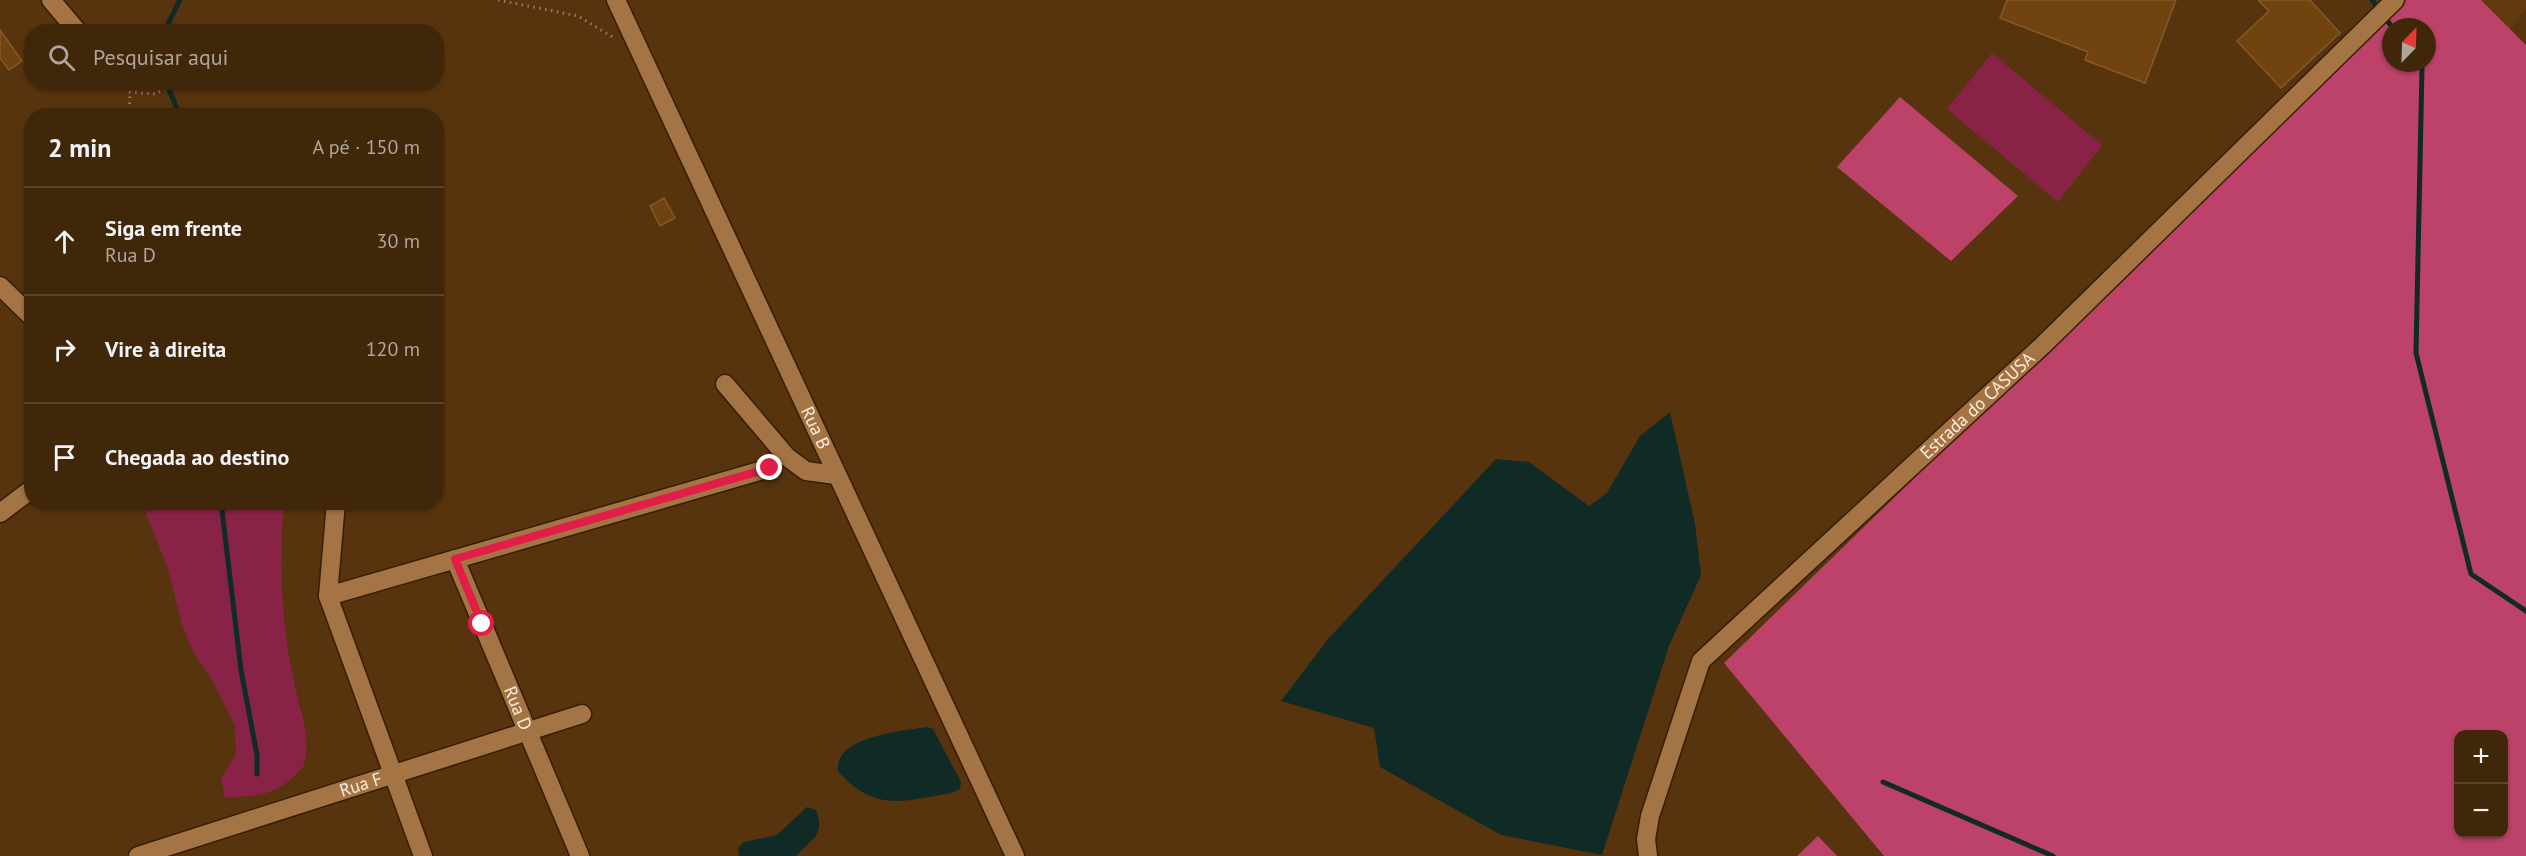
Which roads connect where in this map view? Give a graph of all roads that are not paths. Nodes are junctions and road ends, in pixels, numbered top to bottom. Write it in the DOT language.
graph roads {
  1 [pos="51,0"];
  2 [pos="616,0"];
  3 [pos="2395,0"];
  4 [pos="71,24"];
  5 [pos="0,286"];
  6 [pos="24,309"];
  7 [pos="725,384"];
  8 [pos="770,468"];
  9 [pos="836,475"];
  10 [pos="24,495"];
  11 [pos="335,510"];
  12 [pos="0,513"];
  13 [pos="455,559"];
  14 [pos="328,596"];
  15 [pos="582,714"];
  16 [pos="526,731"];
  17 [pos="393,776"];
  18 [pos="138,856"];
  19 [pos="423,856"];
  20 [pos="580,856"];
  21 [pos="1016,856"];
  22 [pos="1648,856"];
  1 -- 4 [label="street"];
  2 -- 9 [label="street, Rua B"];
  3 -- 22 [label="street, Estrada do CASUSA"];
  5 -- 6 [label="street"];
  7 -- 9 [label="street"];
  8 -- 13 [label="street"];
  9 -- 21 [label="street, Rua B"];
  10 -- 12 [label="street"];
  11 -- 14 [label="street"];
  13 -- 14 [label="street"];
  13 -- 16 [label="street, Rua D"];
  14 -- 17 [label="street"];
  15 -- 16 [label="street, Rua F"];
  16 -- 17 [label="street, Rua F"];
  16 -- 20 [label="street, Rua D"];
  17 -- 18 [label="street, Rua F"];
  17 -- 19 [label="street"];
}
